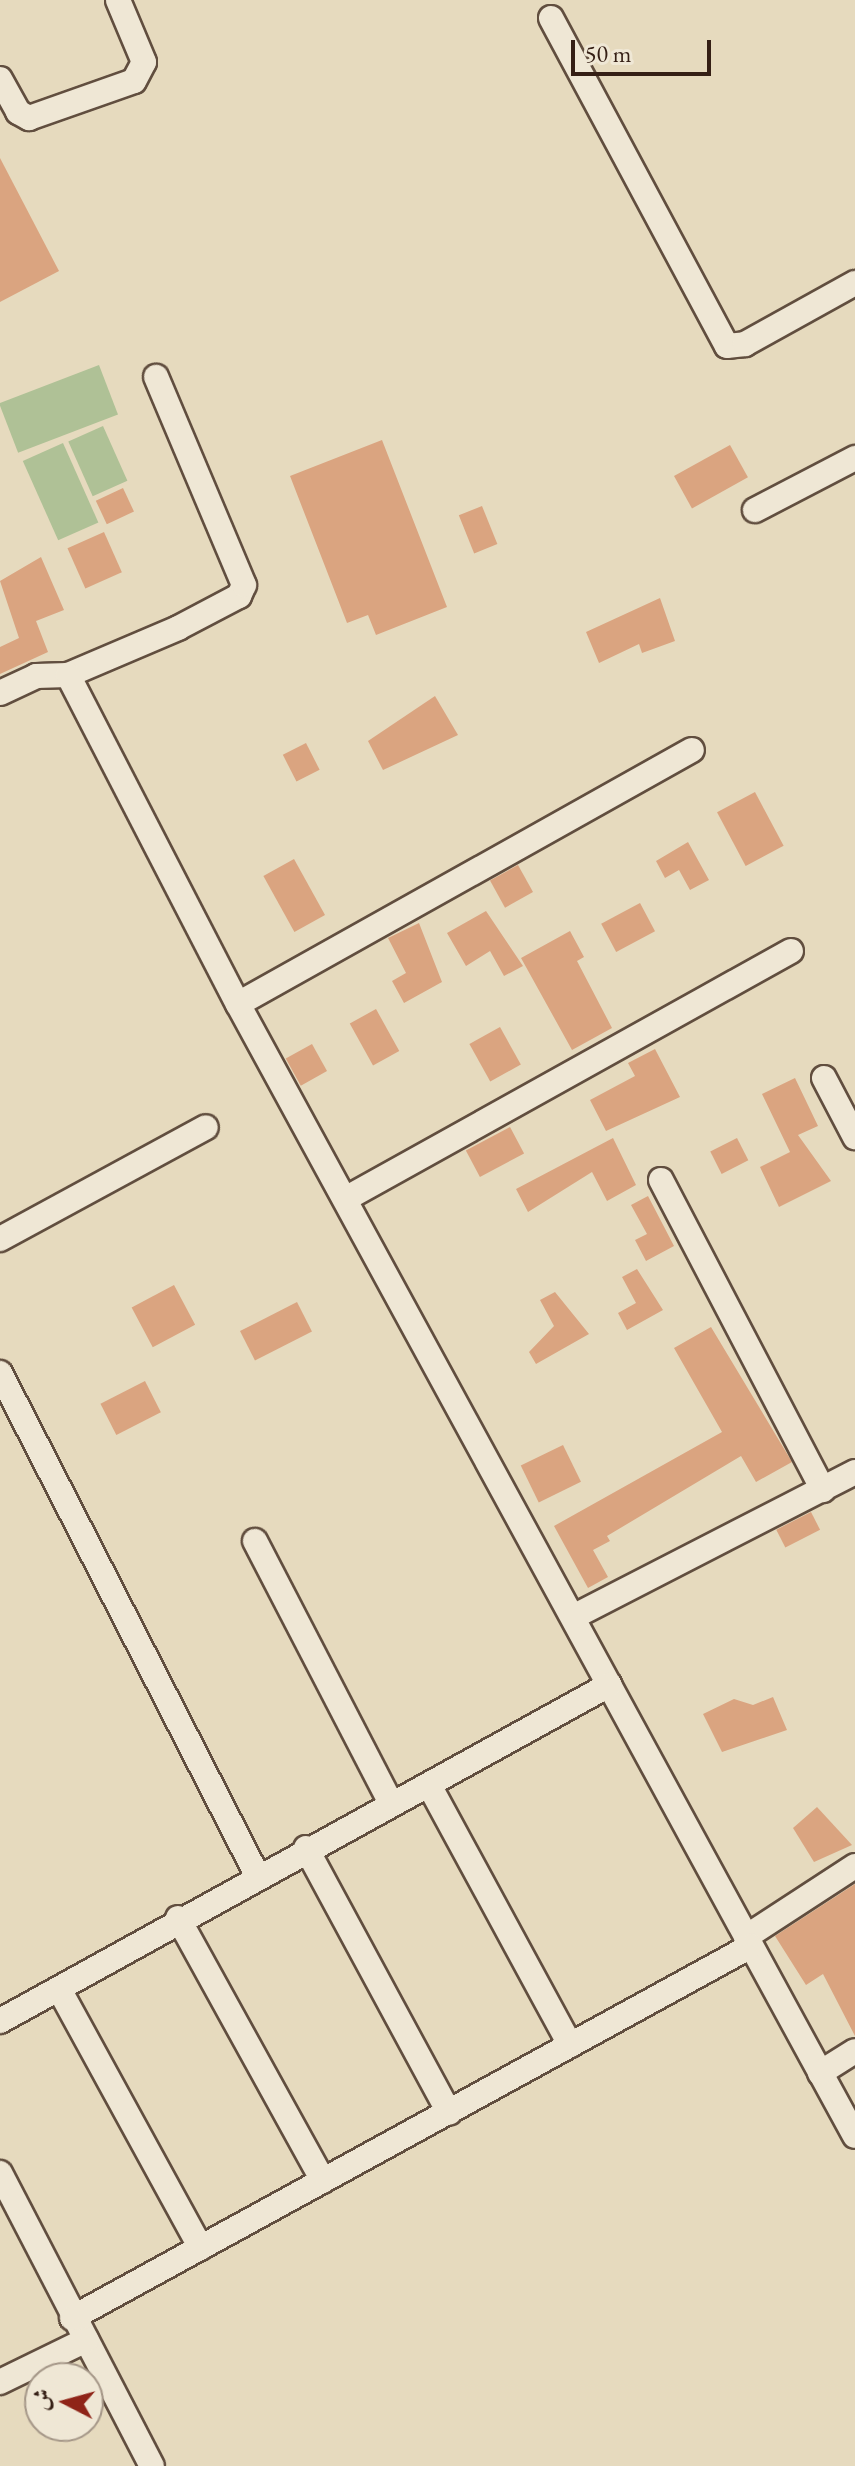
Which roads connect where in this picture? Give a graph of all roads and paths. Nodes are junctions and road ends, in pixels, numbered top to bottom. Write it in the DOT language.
graph roads {
  1 [pos="118,0"];
  2 [pos="551,18"];
  3 [pos="0,79"];
  4 [pos="855,283"];
  5 [pos="156,377"];
  6 [pos="855,458"];
  7 [pos="755,510"];
  8 [pos="68,675"];
  9 [pos="0,693"];
  10 [pos="692,750"];
  11 [pos="791,951"];
  12 [pos="238,1004"];
  13 [pos="824,1078"];
  14 [pos="206,1127"];
  15 [pos="855,1137"];
  16 [pos="661,1180"];
  17 [pos="347,1198"];
  18 [pos="0,1239"];
  19 [pos="0,1373"];
  20 [pos="855,1472"];
  21 [pos="823,1490"];
  22 [pos="255,1541"];
  23 [pos="575,1616"];
  24 [pos="609,1685"];
  25 [pos="429,1785"];
  26 [pos="390,1801"];
  27 [pos="306,1848"];
  28 [pos="855,1866"];
  29 [pos="257,1875"];
  30 [pos="178,1918"];
  31 [pos="749,1942"];
  32 [pos="59,1989"];
  33 [pos="0,2021"];
  34 [pos="570,2045"];
  35 [pos="855,2051"];
  36 [pos="820,2073"];
  37 [pos="449,2113"];
  38 [pos="855,2136"];
  39 [pos="0,2173"];
  40 [pos="323,2181"];
  41 [pos="6,2199"];
  42 [pos="201,2248"];
  43 [pos="72,2318"];
  44 [pos="86,2340"];
  45 [pos="0,2382"];
  46 [pos="152,2466"];
  1 -- 3 [label="street"];
  2 -- 4 [label="street"];
  5 -- 8 [label="street"];
  6 -- 7 [label="street"];
  8 -- 9 [label="street"];
  8 -- 12 [label="street"];
  10 -- 12 [label="street"];
  11 -- 17 [label="street"];
  12 -- 17 [label="street"];
  13 -- 15 [label="street"];
  14 -- 18 [label="street"];
  16 -- 21 [label="street"];
  17 -- 23 [label="street"];
  19 -- 29 [label="street"];
  20 -- 21 [label="street"];
  21 -- 23 [label="street"];
  22 -- 26 [label="street"];
  23 -- 24 [label="street"];
  24 -- 25 [label="street"];
  24 -- 31 [label="street"];
  25 -- 26 [label="street"];
  25 -- 34 [label="street"];
  26 -- 27 [label="street"];
  27 -- 29 [label="street"];
  27 -- 37 [label="street"];
  28 -- 31 [label="street"];
  29 -- 30 [label="street"];
  30 -- 32 [label="street"];
  30 -- 40 [label="street"];
  31 -- 34 [label="street"];
  31 -- 36 [label="street"];
  32 -- 33 [label="street"];
  32 -- 42 [label="street"];
  34 -- 37 [label="street"];
  35 -- 36 [label="street"];
  36 -- 38 [label="street"];
  37 -- 40 [label="street"];
  39 -- 41 [label="street"];
  40 -- 42 [label="street"];
  41 -- 43 [label="street"];
  42 -- 43 [label="street"];
  43 -- 44 [label="street"];
  44 -- 45 [label="street"];
  44 -- 46 [label="street"];
}
